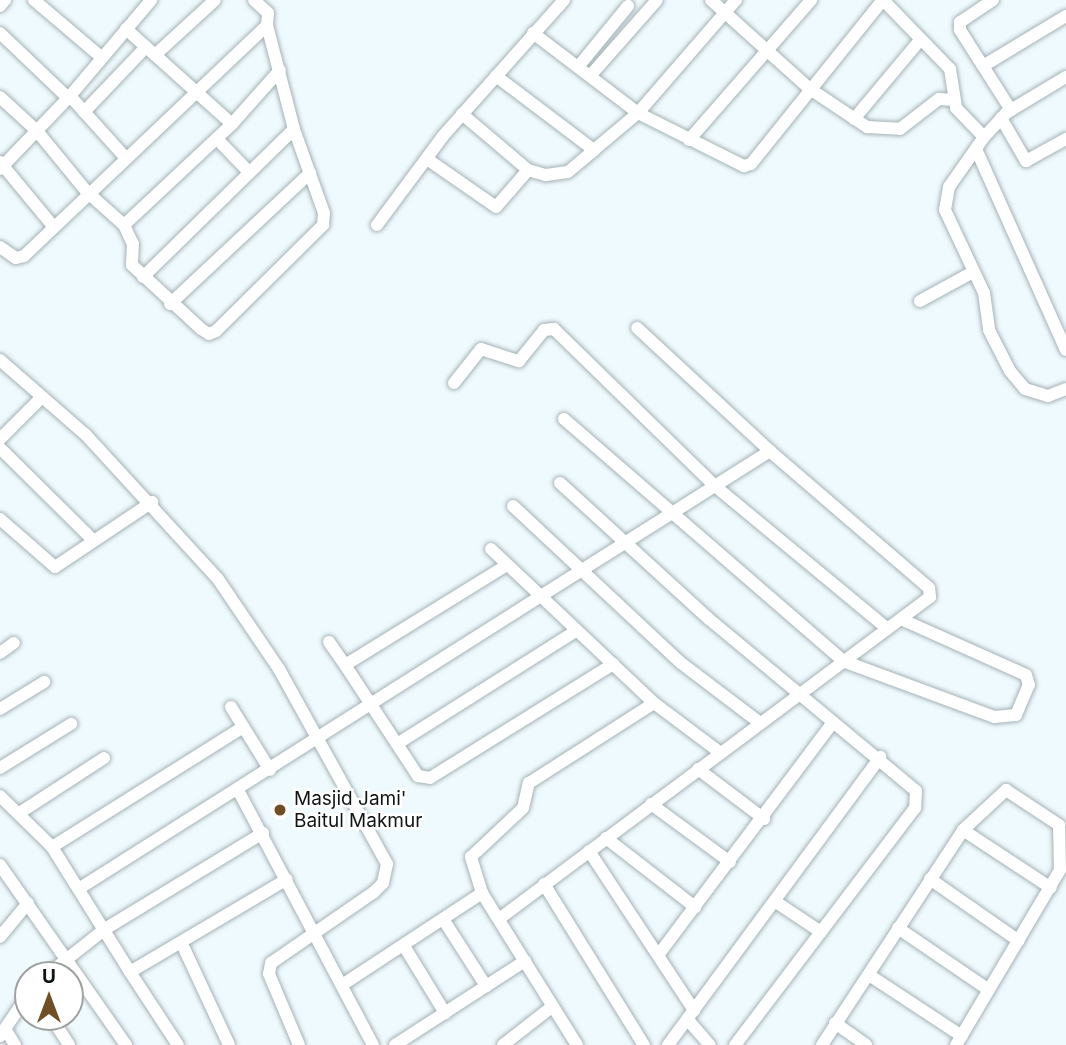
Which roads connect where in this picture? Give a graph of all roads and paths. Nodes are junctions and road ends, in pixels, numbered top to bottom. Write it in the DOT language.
graph roads {
  1 [pos="5,0"];
  2 [pos="34,0"];
  3 [pos="151,0"];
  4 [pos="215,0"];
  5 [pos="254,0"];
  6 [pos="564,0"];
  7 [pos="657,0"];
  8 [pos="711,0"];
  9 [pos="736,0"];
  10 [pos="811,0"];
  11 [pos="883,0"];
  12 [pos="993,0"];
  13 [pos="624,3"];
  14 [pos="0,6"];
  15 [pos="726,12"];
  16 [pos="1066,16"];
  17 [pos="642,17"];
  18 [pos="267,25"];
  19 [pos="126,29"];
  20 [pos="0,33"];
  21 [pos="533,33"];
  22 [pos="920,40"];
  23 [pos="151,51"];
  24 [pos="767,52"];
  25 [pos="101,57"];
  26 [pos="983,66"];
  27 [pos="578,67"];
  28 [pos="280,70"];
  29 [pos="496,76"];
  30 [pos="590,76"];
  31 [pos="1066,77"];
  32 [pos="810,89"];
  33 [pos="194,90"];
  34 [pos="0,97"];
  35 [pos="69,97"];
  36 [pos="954,100"];
  37 [pos="84,112"];
  38 [pos="638,113"];
  39 [pos="462,114"];
  40 [pos="1006,114"];
  41 [pos="854,119"];
  42 [pos="232,124"];
  43 [pos="294,129"];
  44 [pos="37,131"];
  45 [pos="982,135"];
  46 [pos="1066,138"];
  47 [pos="216,139"];
  48 [pos="689,140"];
  49 [pos="976,149"];
  50 [pos="594,150"];
  51 [pos="125,157"];
  52 [pos="427,159"];
  53 [pos="1,166"];
  54 [pos="528,170"];
  55 [pos="249,172"];
  56 [pos="310,173"];
  57 [pos="87,192"];
  58 [pos="124,225"];
  59 [pos="377,225"];
  60 [pos="53,226"];
  61 [pos="0,247"];
  62 [pos="974,272"];
  63 [pos="143,277"];
  64 [pos="920,301"];
  65 [pos="170,303"];
  66 [pos="637,328"];
  67 [pos="1066,350"];
  68 [pos="0,360"];
  69 [pos="454,383"];
  70 [pos="1066,389"];
  71 [pos="41,398"];
  72 [pos="565,419"];
  73 [pos="0,439"];
  74 [pos="0,448"];
  75 [pos="770,452"];
  76 [pos="560,483"];
  77 [pos="715,486"];
  78 [pos="152,502"];
  79 [pos="513,506"];
  80 [pos="673,515"];
  81 [pos="0,519"];
  82 [pos="93,540"];
  83 [pos="627,543"];
  84 [pos="491,549"];
  85 [pos="507,565"];
  86 [pos="584,569"];
  87 [pos="542,596"];
  88 [pos="903,620"];
  89 [pos="888,629"];
  90 [pos="576,631"];
  91 [pos="330,642"];
  92 [pos="14,643"];
  93 [pos="0,653"];
  94 [pos="843,662"];
  95 [pos="613,664"];
  96 [pos="345,665"];
  97 [pos="44,682"];
  98 [pos="799,692"];
  99 [pos="370,704"];
  100 [pos="654,704"];
  101 [pos="231,707"];
  102 [pos="0,709"];
  103 [pos="833,722"];
  104 [pos="760,723"];
  105 [pos="71,724"];
  106 [pos="243,727"];
  107 [pos="318,739"];
  108 [pos="397,744"];
  109 [pos="718,751"];
  110 [pos="880,757"];
  111 [pos="104,758"];
  112 [pos="0,768"];
  113 [pos="698,769"];
  114 [pos="270,770"];
  115 [pos="239,790"];
  116 [pos="0,796"];
  117 [pos="651,804"];
  118 [pos="21,812"];
  119 [pos="764,819"];
  120 [pos="963,830"];
  121 [pos="263,833"];
  122 [pos="606,838"];
  123 [pos="52,848"];
  124 [pos="589,850"];
  125 [pos="730,862"];
  126 [pos="0,865"];
  127 [pos="287,879"];
  128 [pos="930,879"];
  129 [pos="544,884"];
  130 [pos="80,888"];
  131 [pos="1051,888"];
  132 [pos="482,893"];
  133 [pos="776,902"];
  134 [pos="28,903"];
  135 [pos="695,907"];
  136 [pos="443,919"];
  137 [pos="499,919"];
  138 [pos="898,928"];
  139 [pos="105,929"];
  140 [pos="821,932"];
  141 [pos="315,934"];
  142 [pos="0,937"];
  143 [pos="1019,941"];
  144 [pos="182,944"];
  145 [pos="404,946"];
  146 [pos="659,954"];
  147 [pos="66,956"];
  148 [pos="61,961"];
  149 [pos="525,961"];
  150 [pos="130,972"];
  151 [pos="869,975"];
  152 [pos="342,985"];
  153 [pos="486,986"];
  154 [pos="989,990"];
  155 [pos="553,1006"];
  156 [pos="445,1013"];
  157 [pos="14,1015"];
  158 [pos="691,1015"];
  159 [pos="835,1023"];
  160 [pos="2,1033"];
  161 [pos="959,1041"];
  162 [pos="15,1045"];
  163 [pos="126,1045"];
  164 [pos="178,1045"];
  165 [pos="229,1045"];
  166 [pos="299,1045"];
  167 [pos="373,1045"];
  168 [pos="395,1045"];
  169 [pos="503,1045"];
  170 [pos="577,1045"];
  171 [pos="644,1045"];
  172 [pos="668,1045"];
  173 [pos="710,1045"];
  174 [pos="735,1045"];
  175 [pos="822,1045"];
  176 [pos="866,1045"];
  1 -- 14 [label="street"];
  2 -- 25 [label="street"];
  3 -- 19 [label="street"];
  4 -- 23 [label="street"];
  5 -- 18 [label="street"];
  6 -- 21 [label="street"];
  7 -- 17 [label="street"];
  8 -- 15 [label="street"];
  9 -- 15 [label="street"];
  10 -- 24 [label="street"];
  11 -- 22 [label="street"];
  11 -- 32 [label="street"];
  12 -- 26 [label="street"];
  13 -- 17 [label="street"];
  13 -- 27 [label="street"];
  15 -- 24 [label="street"];
  15 -- 38 [label="street"];
  16 -- 26 [label="street"];
  17 -- 30 [label="street"];
  18 -- 28 [label="street"];
  18 -- 33 [label="street"];
  19 -- 23 [label="street"];
  19 -- 25 [label="street"];
  20 -- 35 [label="street"];
  21 -- 27 [label="street"];
  21 -- 29 [label="street"];
  22 -- 36 [label="street"];
  22 -- 41 [label="street"];
  23 -- 33 [label="street"];
  23 -- 37 [label="street"];
  24 -- 32 [label="street"];
  24 -- 48 [label="street"];
  25 -- 35 [label="street"];
  26 -- 40 [label="street"];
  27 -- 30 [label="street"];
  28 -- 42 [label="street"];
  28 -- 43 [label="street"];
  29 -- 39 [label="street"];
  29 -- 50 [label="street"];
  30 -- 38 [label="street"];
  31 -- 40 [label="street"];
  32 -- 41 [label="street"];
  32 -- 48 [label="street"];
  33 -- 42 [label="street"];
  33 -- 51 [label="street"];
  34 -- 44 [label="street"];
  35 -- 37 [label="street"];
  35 -- 44 [label="street"];
  36 -- 41 [label="street"];
  36 -- 45 [label="street"];
  37 -- 51 [label="street"];
  38 -- 48 [label="street"];
  38 -- 50 [label="street"];
  39 -- 52 [label="street"];
  39 -- 54 [label="street"];
  40 -- 45 [label="street"];
  40 -- 46 [label="street"];
  42 -- 47 [label="street"];
  43 -- 55 [label="street"];
  43 -- 56 [label="street"];
  44 -- 53 [label="street"];
  44 -- 57 [label="street"];
  45 -- 49 [label="street"];
  47 -- 55 [label="street"];
  47 -- 58 [label="street"];
  49 -- 62 [label="street"];
  49 -- 67 [label="street"];
  50 -- 54 [label="street"];
  51 -- 57 [label="street"];
  52 -- 54 [label="street"];
  52 -- 59 [label="street"];
  53 -- 60 [label="street"];
  55 -- 63 [label="street"];
  56 -- 65 [label="street"];
  56 -- 65 [label="street"];
  57 -- 58 [label="street"];
  57 -- 60 [label="street"];
  58 -- 63 [label="street"];
  60 -- 61 [label="street"];
  62 -- 64 [label="street"];
  62 -- 70 [label="street"];
  63 -- 65 [label="street"];
  66 -- 75 [label="street"];
  68 -- 71 [label="street"];
  69 -- 77 [label="street"];
  71 -- 73 [label="street"];
  71 -- 78 [label="street"];
  72 -- 80 [label="street"];
  74 -- 82 [label="street"];
  75 -- 77 [label="street"];
  75 -- 88 [label="street"];
  76 -- 83 [label="street"];
  77 -- 80 [label="street"];
  77 -- 89 [label="street"];
  78 -- 82 [label="street"];
  78 -- 107 [label="street"];
  79 -- 86 [label="street"];
  80 -- 83 [label="street"];
  80 -- 94 [label="street"];
  81 -- 82 [label="street"];
  83 -- 86 [label="street"];
  83 -- 98 [label="street"];
  84 -- 85 [label="street"];
  85 -- 87 [label="street"];
  85 -- 96 [label="street"];
  86 -- 87 [label="street"];
  86 -- 104 [label="street"];
  87 -- 90 [label="street"];
  87 -- 99 [label="street"];
  88 -- 89 [label="street"];
  88 -- 94 [label="street"];
  89 -- 94 [label="street"];
  90 -- 95 [label="street"];
  90 -- 108 [label="street"];
  91 -- 96 [label="street"];
  92 -- 93 [label="street"];
  94 -- 98 [label="street"];
  95 -- 100 [label="street"];
  95 -- 108 [label="street"];
  96 -- 99 [label="street"];
  97 -- 102 [label="street"];
  98 -- 103 [label="street"];
  98 -- 104 [label="street"];
  99 -- 107 [label="street"];
  99 -- 108 [label="street"];
  100 -- 109 [label="street"];
  100 -- 132 [label="street"];
  101 -- 106 [label="street"];
  103 -- 110 [label="street"];
  103 -- 119 [label="street"];
  104 -- 109 [label="street"];
  105 -- 112 [label="street"];
  106 -- 114 [label="street"];
  106 -- 123 [label="street"];
  107 -- 114 [label="street"];
  107 -- 141 [label="street"];
  109 -- 113 [label="street"];
  110 -- 133 [label="street"];
  110 -- 140 [label="street"];
  111 -- 118 [label="street"];
  113 -- 117 [label="street"];
  113 -- 119 [label="street"];
  114 -- 115 [label="street"];
  115 -- 121 [label="street"];
  115 -- 130 [label="street"];
  116 -- 118 [label="street"];
  117 -- 122 [label="street"];
  117 -- 125 [label="street"];
  118 -- 123 [label="street"];
  119 -- 125 [label="street"];
  120 -- 128 [label="street"];
  120 -- 131 [label="street"];
  120 -- 131 [label="street"];
  121 -- 127 [label="street"];
  121 -- 139 [label="street"];
  122 -- 124 [label="street"];
  122 -- 135 [label="street"];
  123 -- 130 [label="street"];
  124 -- 129 [label="street"];
  124 -- 146 [label="street"];
  125 -- 135 [label="street"];
  126 -- 134 [label="street"];
  127 -- 141 [label="street"];
  127 -- 144 [label="street"];
  128 -- 138 [label="street"];
  128 -- 143 [label="street"];
  129 -- 137 [label="street"];
  129 -- 171 [label="street"];
  130 -- 139 [label="street"];
  131 -- 143 [label="street"];
  132 -- 136 [label="street"];
  132 -- 137 [label="street"];
  133 -- 140 [label="street"];
  133 -- 158 [label="street"];
  134 -- 142 [label="street"];
  134 -- 147 [label="street"];
  135 -- 146 [label="street"];
  136 -- 145 [label="street"];
  136 -- 153 [label="street"];
  137 -- 149 [label="street"];
  138 -- 151 [label="street"];
  138 -- 154 [label="street"];
  139 -- 147 [label="street"];
  139 -- 150 [label="street"];
  140 -- 174 [label="street"];
  141 -- 152 [label="street"];
  141 -- 166 [label="street"];
  143 -- 154 [label="street"];
  144 -- 150 [label="street"];
  144 -- 165 [label="street"];
  145 -- 152 [label="street"];
  145 -- 156 [label="street"];
  146 -- 158 [label="street"];
  147 -- 148 [label="street"];
  147 -- 163 [label="street"];
  149 -- 153 [label="street"];
  149 -- 155 [label="street"];
  150 -- 164 [label="street"];
  151 -- 159 [label="street"];
  151 -- 161 [label="street"];
  152 -- 167 [label="street"];
  153 -- 156 [label="street"];
  154 -- 161 [label="street"];
  155 -- 169 [label="street"];
  155 -- 170 [label="street"];
  156 -- 168 [label="street"];
  157 -- 160 [label="street"];
  158 -- 172 [label="street"];
  158 -- 173 [label="street"];
  159 -- 175 [label="street"];
  159 -- 176 [label="street"];
  160 -- 162 [label="street"];
}
